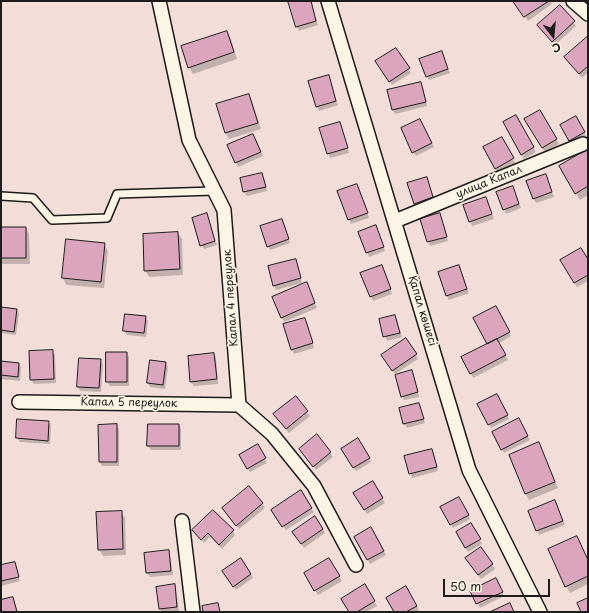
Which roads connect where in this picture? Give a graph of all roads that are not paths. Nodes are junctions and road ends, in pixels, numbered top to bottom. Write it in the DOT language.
graph roads {
  1 [pos="159,1"];
  2 [pos="328,1"];
  3 [pos="573,1"];
  4 [pos="588,14"];
  5 [pos="583,144"];
  6 [pos="214,190"];
  7 [pos="1,196"];
  8 [pos="395,221"];
  9 [pos="19,402"];
  10 [pos="239,405"];
  11 [pos="182,521"];
  12 [pos="356,565"];
  13 [pos="193,612"];
  14 [pos="540,612"];
  1 -- 6 [label="street, Капал 4 переулок"];
  2 -- 8 [label="street, Қапал көшесі"];
  3 -- 4 [label="street"];
  5 -- 8 [label="street, улица Капал"];
  6 -- 7 [label="lane"];
  6 -- 10 [label="street, Капал 4 переулок"];
  8 -- 14 [label="street, Қапал көшесі"];
  9 -- 10 [label="street, Капал 5 переулок"];
  10 -- 12 [label="street"];
  11 -- 13 [label="street"];
}
